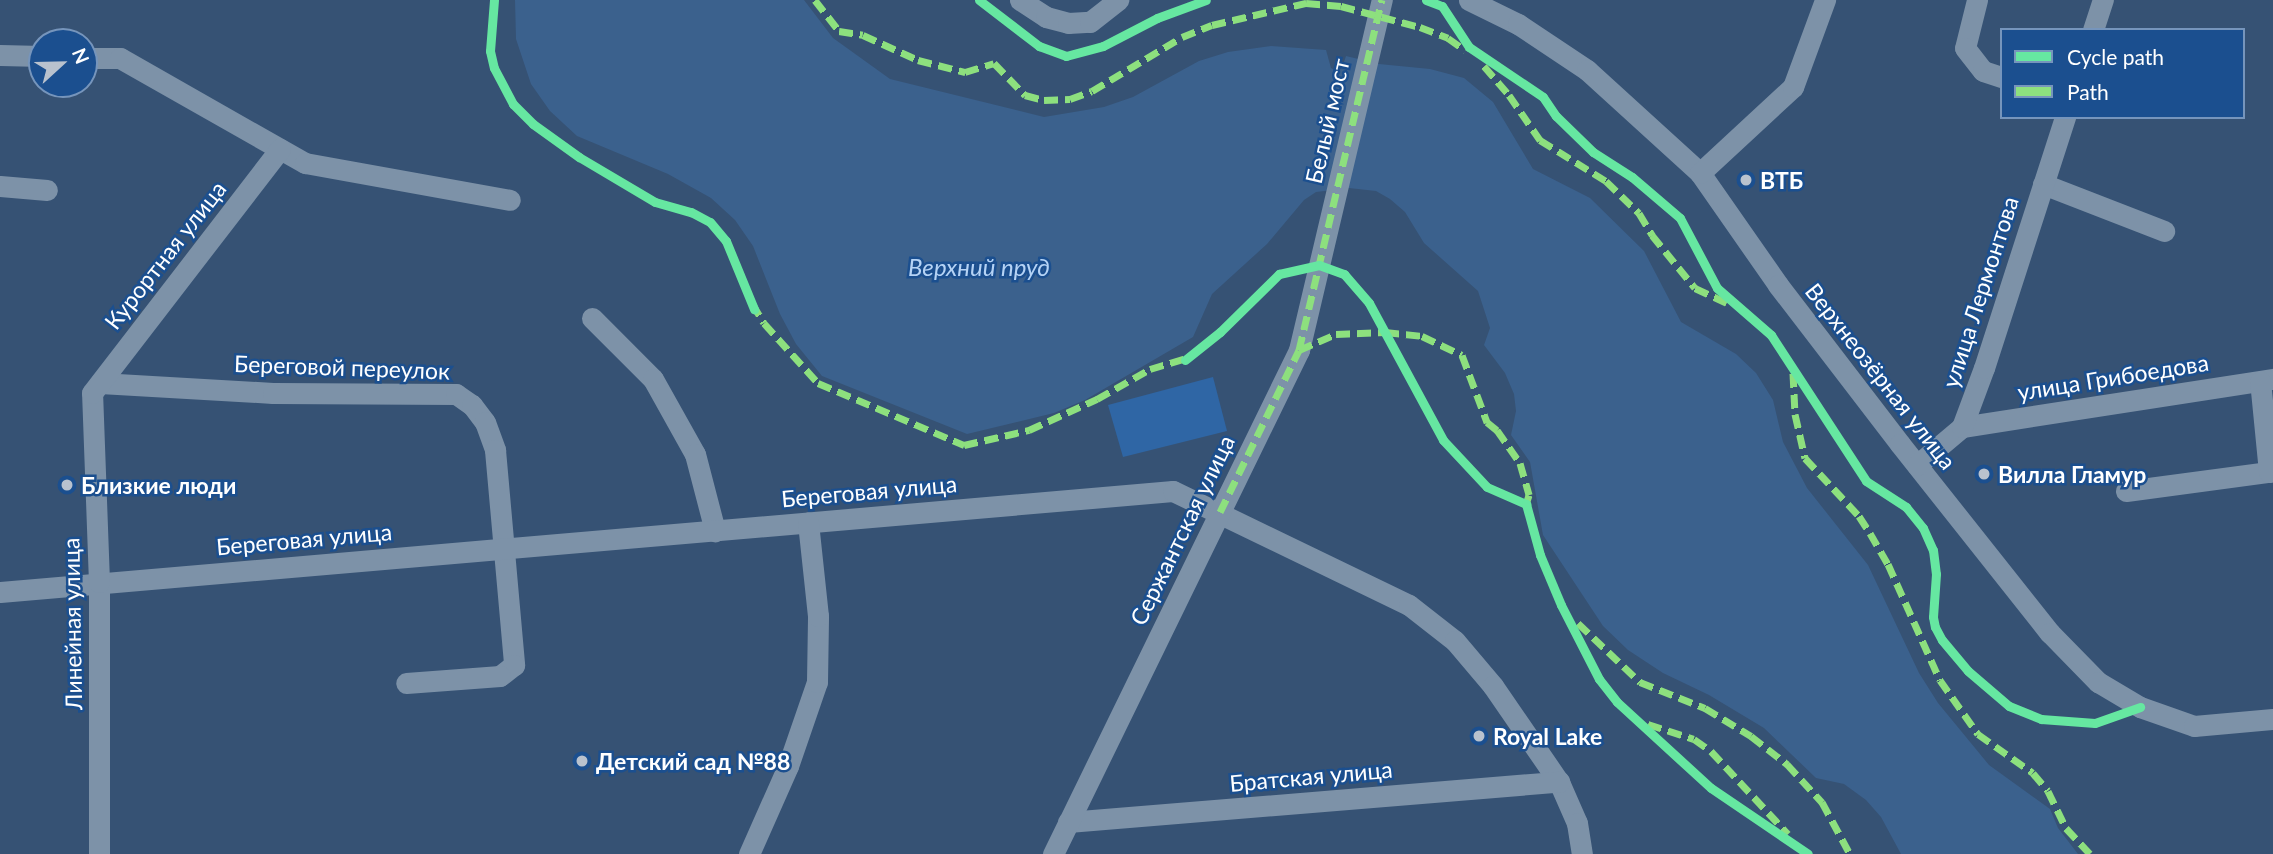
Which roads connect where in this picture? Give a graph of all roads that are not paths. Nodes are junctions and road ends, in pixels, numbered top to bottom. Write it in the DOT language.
graph roads {
  1 [pos="1020,0"];
  2 [pos="1118,0"];
  3 [pos="1382,0"];
  4 [pos="1470,0"];
  5 [pos="1825,0"];
  6 [pos="1977,0"];
  7 [pos="2103,0"];
  8 [pos="2094,28"];
  9 [pos="0,55"];
  10 [pos="28,56"];
  11 [pos="98,58"];
  12 [pos="2000,76"];
  13 [pos="2064,119"];
  14 [pos="281,149"];
  15 [pos="1700,173"];
  16 [pos="2043,184"];
  17 [pos="0,186"];
  18 [pos="47,190"];
  19 [pos="510,200"];
  20 [pos="1331,218"];
  21 [pos="2164,232"];
  22 [pos="592,318"];
  23 [pos="2267,380"];
  24 [pos="96,388"];
  25 [pos="1962,427"];
  26 [pos="1917,465"];
  27 [pos="2271,475"];
  28 [pos="2126,491"];
  29 [pos="1220,512"];
  30 [pos="808,523"];
  31 [pos="715,531"];
  32 [pos="502,550"];
  33 [pos="99,582"];
  34 [pos="0,592"];
  35 [pos="406,683"];
  36 [pos="2273,719"];
  37 [pos="1559,782"];
  38 [pos="1068,822"];
  39 [pos="99,854"];
  40 [pos="749,854"];
  41 [pos="1053,854"];
  42 [pos="1582,854"];
  1 -- 2 [label="street"];
  3 -- 20 [label="street, Белый мост"];
  4 -- 15 [label="street, Верхнеозёрная улица"];
  5 -- 15 [label="street"];
  6 -- 12 [label="street"];
  7 -- 8 [label="street"];
  9 -- 10 [label="street"];
  11 -- 14 [label="street"];
  13 -- 16 [label="street, улица Лермонтова"];
  14 -- 19 [label="street"];
  14 -- 24 [label="street, Курортная улица"];
  15 -- 26 [label="street, Верхнеозёрная улица"];
  16 -- 21 [label="street"];
  16 -- 25 [label="street, улица Лермонтова"];
  17 -- 18 [label="street"];
  20 -- 29 [label="street, Сержантская улица"];
  22 -- 31 [label="street"];
  23 -- 25 [label="street, улица Грибоедова"];
  23 -- 27 [label="street"];
  24 -- 32 [label="street, Береговой переулок"];
  24 -- 33 [label="street, Линейная улица"];
  25 -- 26 [label="street, улица Лермонтова"];
  26 -- 36 [label="street, Верхнеозёрная улица"];
  27 -- 28 [label="street"];
  29 -- 30 [label="street, Береговая улица"];
  29 -- 37 [label="street, Береговая улица"];
  29 -- 38 [label="street, Сержантская улица"];
  30 -- 31 [label="street, Береговая улица"];
  30 -- 40 [label="street"];
  31 -- 32 [label="street, Береговая улица"];
  32 -- 33 [label="street, Береговая улица"];
  32 -- 35 [label="street, Береговой переулок"];
  33 -- 34 [label="street, Береговая улица"];
  33 -- 39 [label="street, Линейная улица"];
  37 -- 38 [label="street, Братская улица"];
  37 -- 42 [label="street, Береговая улица"];
  38 -- 41 [label="street, Сержантская улица"];
}
